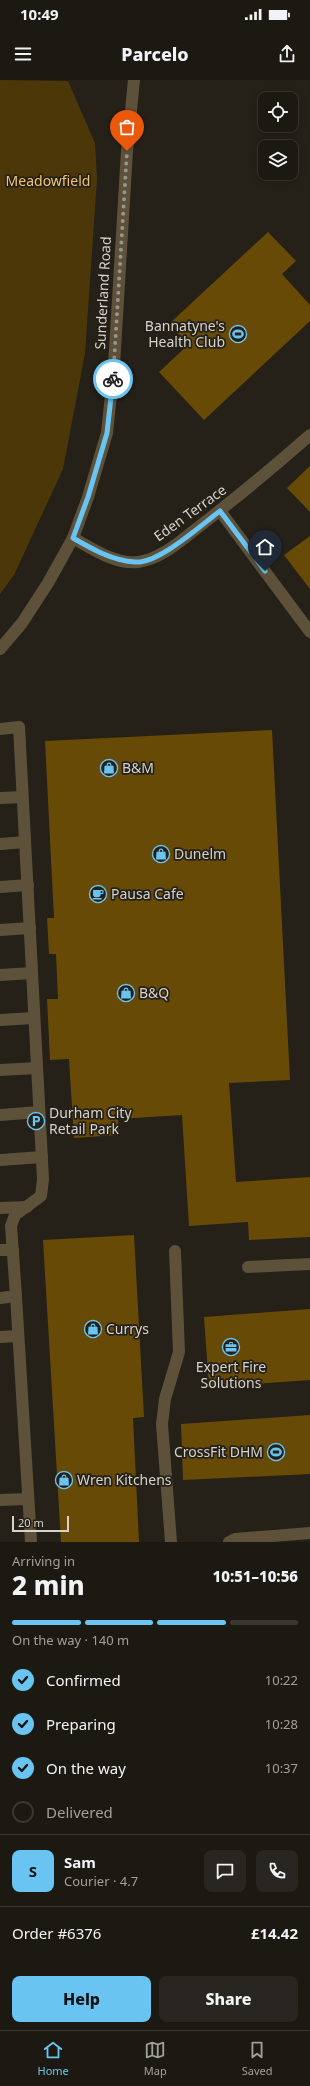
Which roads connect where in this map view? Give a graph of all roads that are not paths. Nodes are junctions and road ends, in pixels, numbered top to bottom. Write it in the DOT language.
graph roads {
  1 [pos="134,80"];
  2 [pos="310,435"];
  3 [pos="220,511"];
  4 [pos="73,538"];
  5 [pos="310,632"];
  6 [pos="0,649"];
  7 [pos="0,729"];
  8 [pos="22,797"];
  9 [pos="0,798"];
  10 [pos="25,842"];
  11 [pos="0,844"];
  12 [pos="28,885"];
  13 [pos="0,887"];
  14 [pos="30,928"];
  15 [pos="0,930"];
  16 [pos="32,973"];
  17 [pos="0,975"];
  18 [pos="34,1018"];
  19 [pos="0,1020"];
  20 [pos="37,1068"];
  21 [pos="0,1070"];
  22 [pos="39,1112"];
  23 [pos="0,1115"];
  24 [pos="42,1157"];
  25 [pos="0,1160"];
  26 [pos="28,1207"];
  27 [pos="0,1208"];
  28 [pos="0,1250"];
  29 [pos="13,1250"];
  30 [pos="175,1251"];
  31 [pos="310,1264"];
  32 [pos="248,1267"];
  33 [pos="16,1296"];
  34 [pos="0,1298"];
  35 [pos="18,1336"];
  36 [pos="0,1337"];
  37 [pos="27,1499"];
  38 [pos="0,1500"];
  39 [pos="310,1533"];
  40 [pos="31,1542"];
  41 [pos="170,1542"];
  42 [pos="229,1542"];
  1 -- 4 [label="street, Sunderland Road"];
  2 -- 3 [label="street, Eden Terrace"];
  3 -- 4 [label="street, Eden Terrace"];
  3 -- 5 [label="street"];
  4 -- 6 [label="street, Sunderland Road"];
  7 -- 8 [label="street"];
  8 -- 9 [label="street"];
  8 -- 10 [label="street"];
  10 -- 11 [label="street"];
  10 -- 12 [label="street"];
  12 -- 13 [label="street"];
  12 -- 14 [label="street"];
  14 -- 15 [label="street"];
  14 -- 16 [label="street"];
  16 -- 17 [label="street"];
  16 -- 18 [label="street"];
  18 -- 19 [label="street"];
  18 -- 20 [label="street"];
  20 -- 21 [label="street"];
  20 -- 22 [label="street"];
  22 -- 23 [label="street"];
  22 -- 24 [label="street"];
  24 -- 25 [label="street"];
  24 -- 26 [label="street"];
  26 -- 27 [label="street"];
  26 -- 29 [label="street"];
  28 -- 29 [label="street"];
  29 -- 33 [label="street"];
  30 -- 41 [label="street"];
  31 -- 32 [label="street"];
  33 -- 34 [label="street"];
  33 -- 35 [label="street"];
  35 -- 36 [label="street"];
  35 -- 37 [label="street"];
  37 -- 38 [label="street"];
  37 -- 40 [label="street"];
  39 -- 42 [label="street"];
}
